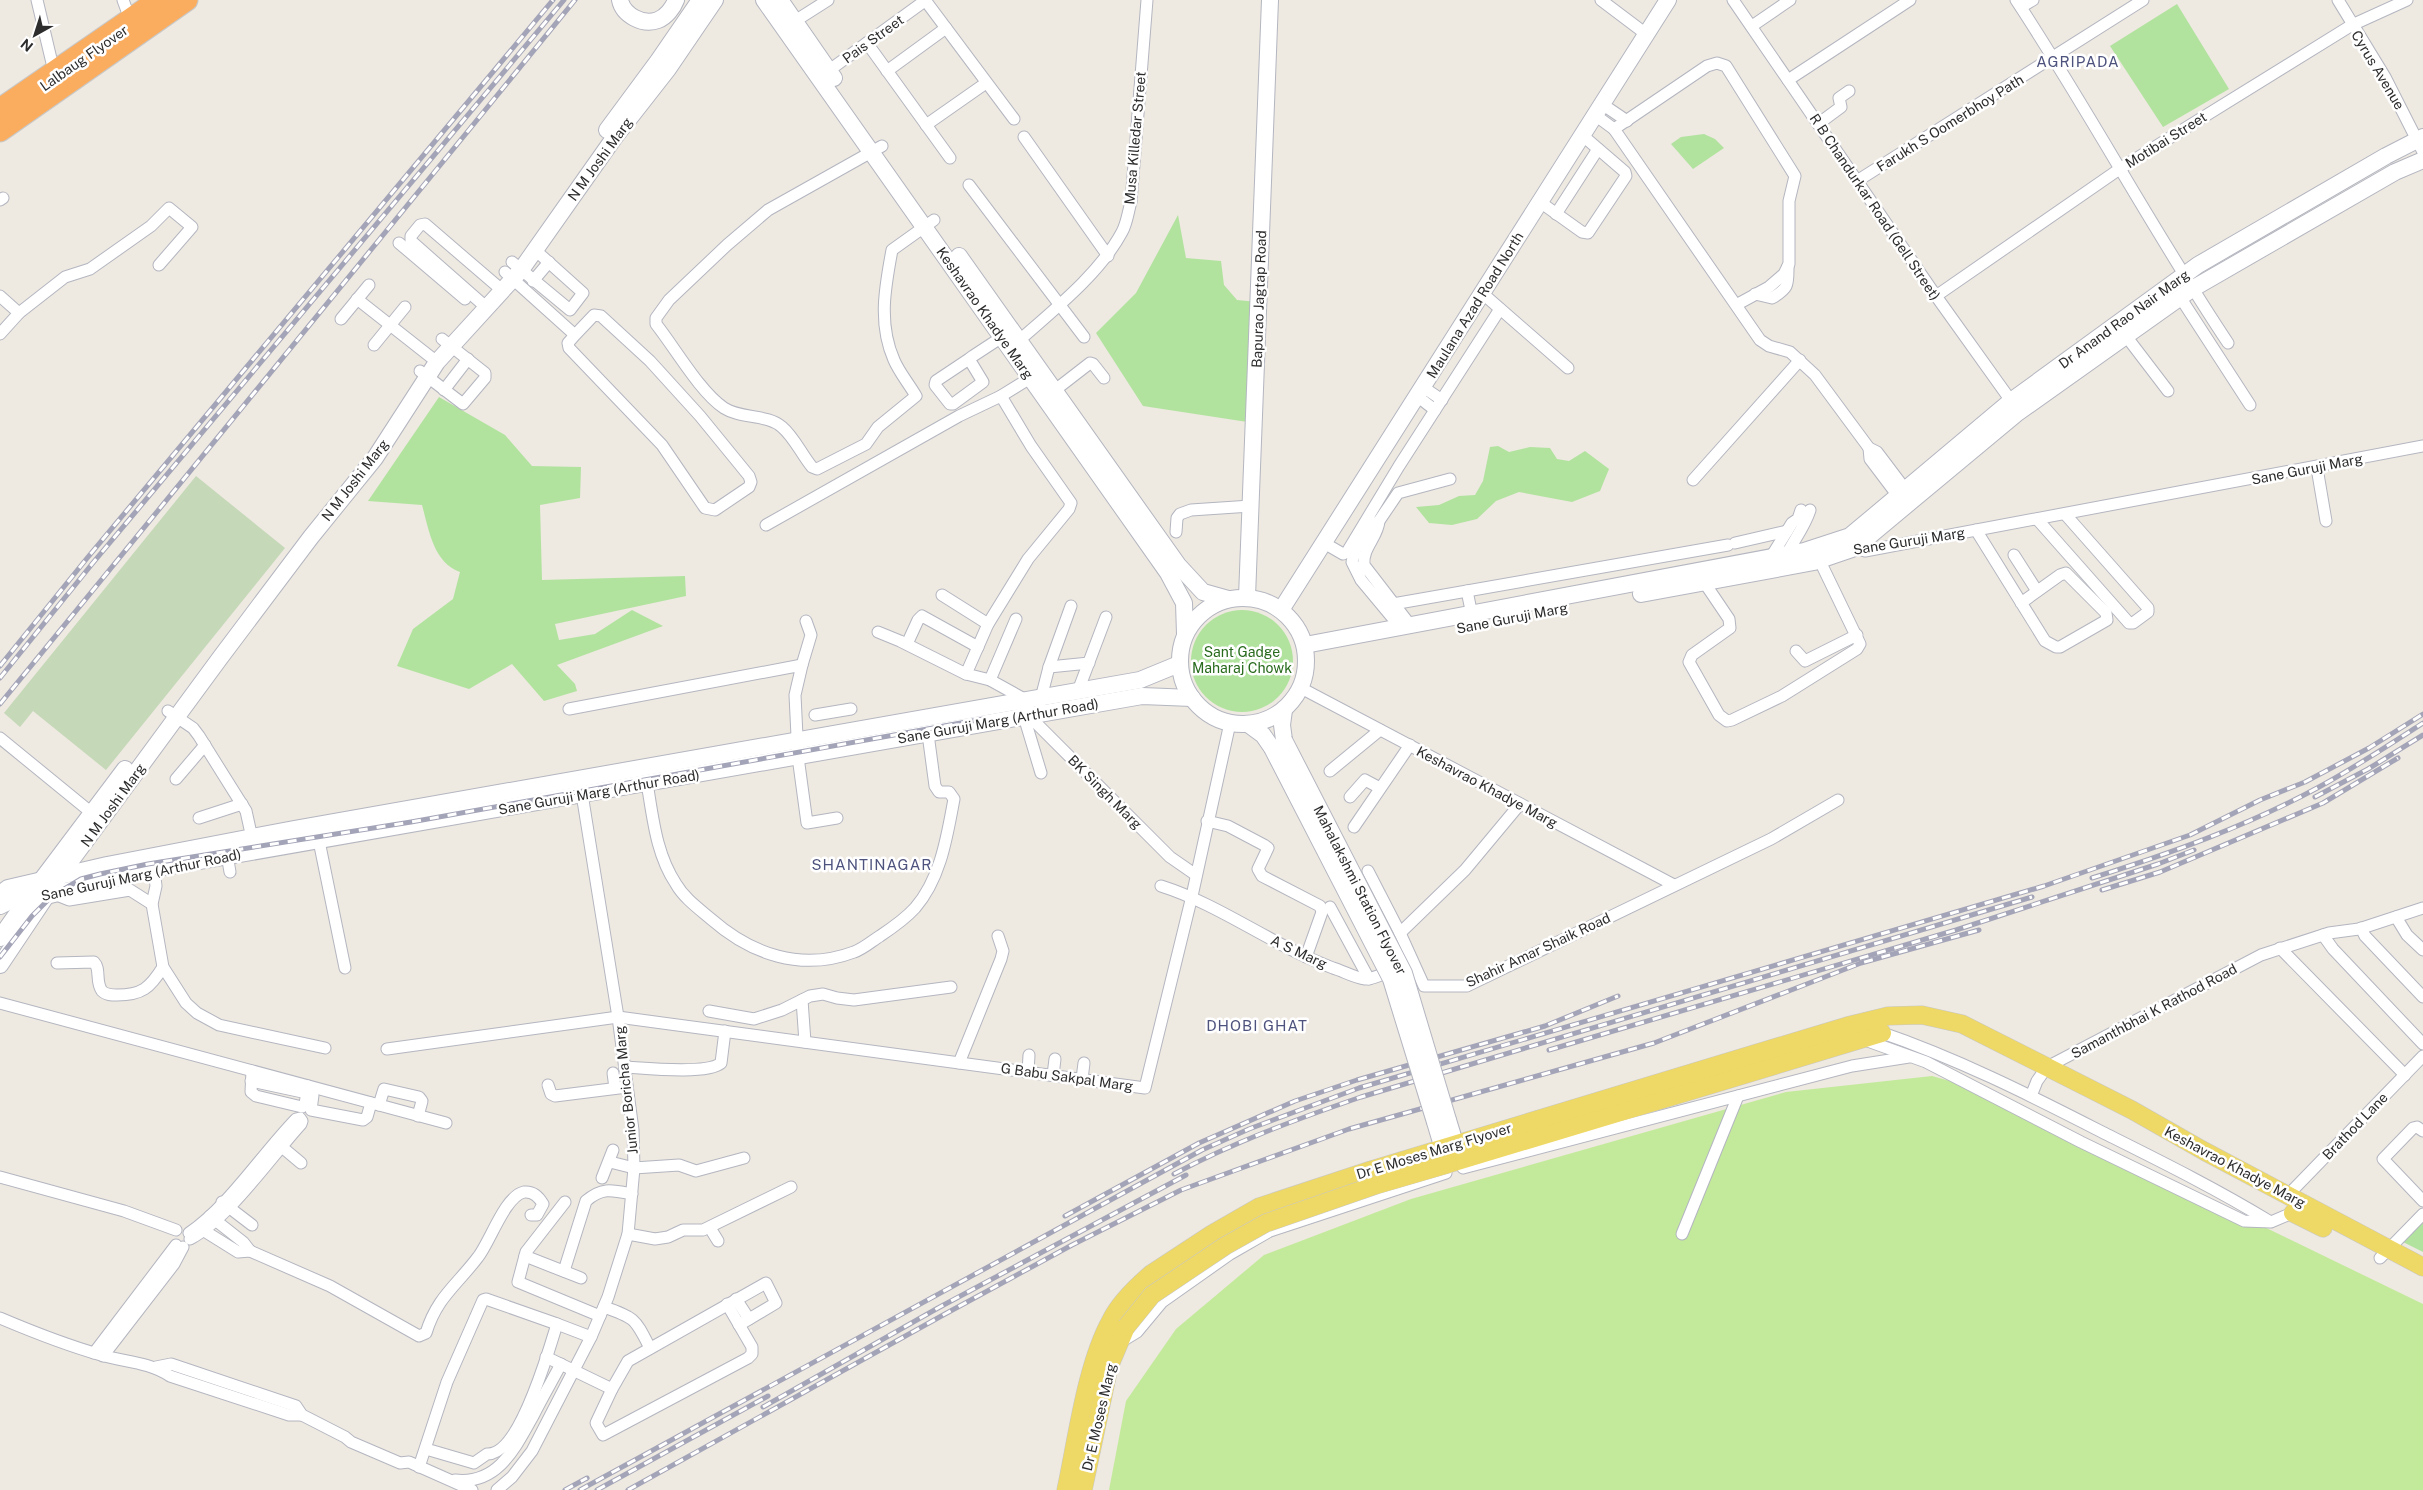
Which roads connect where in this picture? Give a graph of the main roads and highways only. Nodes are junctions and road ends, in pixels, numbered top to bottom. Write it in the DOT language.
graph roads {
  1 [pos="158,0"];
  2 [pos="168,0"];
  3 [pos="187,0"];
  4 [pos="620,0"];
  5 [pos="676,0"];
  6 [pos="700,0"];
  7 [pos="715,0"];
  8 [pos="764,0"];
  9 [pos="780,0"];
  10 [pos="1270,0"];
  11 [pos="1668,0"];
  12 [pos="131,4"];
  13 [pos="663,65"];
  14 [pos="825,74"];
  15 [pos="0,99"];
  16 [pos="0,109"];
  17 [pos="0,116"];
  18 [pos="0,131"];
  19 [pos="2421,143"];
  20 [pos="2423,160"];
  21 [pos="2185,287"];
  22 [pos="1050,394"];
  23 [pos="2015,407"];
  24 [pos="1853,542"];
  25 [pos="1817,554"];
  26 [pos="1665,584"];
  27 [pos="1247,597"];
  28 [pos="1228,599"];
  29 [pos="1281,610"];
  30 [pos="1478,617"];
  31 [pos="1185,634"];
  32 [pos="1306,650"];
  33 [pos="1179,664"];
  34 [pos="1110,693"];
  35 [pos="1192,698"];
  36 [pos="1030,708"];
  37 [pos="1284,710"];
  38 [pos="173,714"];
  39 [pos="1248,724"];
  40 [pos="1278,744"];
  41 [pos="798,749"];
  42 [pos="580,787"];
  43 [pos="327,834"];
  44 [pos="83,836"];
  45 [pos="197,855"];
  46 [pos="227,857"];
  47 [pos="107,865"];
  48 [pos="59,877"];
  49 [pos="47,890"];
  50 [pos="3,896"];
  51 [pos="28,898"];
  52 [pos="0,931"];
  53 [pos="0,938"];
  54 [pos="0,965"];
  55 [pos="1854,1033"];
  56 [pos="1882,1033"];
  57 [pos="2048,1067"];
  58 [pos="1452,1154"];
  59 [pos="2384,1254"];
  60 [pos="2423,1266"];
  61 [pos="2423,1280"];
  62 [pos="1118,1344"];
  63 [pos="1066,1490"];
  64 [pos="1083,1490"];
  1 -- 16 [label="highway, Lalbaug Flyover"];
  2 -- 17 [label="highway, Lalbaug Flyover"];
  3 -- 18 [label="highway"];
  4 -- 5 [label="main road"];
  6 -- 13 [label="main road, N M Joshi Marg"];
  7 -- 13 [label="main road, N M Joshi Marg"];
  8 -- 14 [label="main road, Keshavrao Khadye Marg"];
  9 -- 14 [label="main road, Keshavrao Khadye Marg"];
  10 -- 27 [label="main road, Bapurao Jagtap Road"];
  11 -- 29 [label="main road, Maulana Azad Road North"];
  12 -- 15 [label="highway"];
  13 -- 38 [label="main road, N M Joshi Marg"];
  14 -- 22 [label="main road, Keshavrao Khadye Marg"];
  19 -- 21 [label="main road, Dr Anand Rao Nair Marg"];
  20 -- 21 [label="main road, Dr Anand Rao Nair Marg"];
  21 -- 23 [label="main road, Dr Anand Rao Nair Marg"];
  21 -- 23 [label="main road, Dr Anand Rao Nair Marg"];
  22 -- 28 [label="main road, Keshavrao Khadye Marg"];
  22 -- 31 [label="main road, Keshavrao Khadye Marg"];
  23 -- 24 [label="main road, Dr Anand Rao Nair Marg"];
  24 -- 25 [label="main road, Sane Guruji Marg"];
  25 -- 26 [label="main road, Sane Guruji Marg"];
  25 -- 26 [label="main road, Sane Guruji Marg"];
  26 -- 30 [label="main road, Sane Guruji Marg"];
  27 -- 28 [label="main road"];
  27 -- 29 [label="main road"];
  28 -- 31 [label="main road"];
  29 -- 32 [label="main road"];
  30 -- 32 [label="main road, Sane Guruji Marg"];
  30 -- 32 [label="main road, Sane Guruji Marg"];
  31 -- 33 [label="main road"];
  32 -- 37 [label="main road"];
  33 -- 34 [label="main road, Sane Guruji Marg (Arthur Road)"];
  33 -- 35 [label="main road"];
  34 -- 35 [label="main road, Sane Guruji Marg (Arthur Road)"];
  34 -- 36 [label="main road, Sane Guruji Marg (Arthur Road)"];
  35 -- 39 [label="main road"];
  36 -- 41 [label="main road, Sane Guruji Marg (Arthur Road)"];
  36 -- 41 [label="main road, Sane Guruji Marg (Arthur Road)"];
  37 -- 39 [label="main road"];
  37 -- 40 [label="main road, Mahalakshmi Station Flyover"];
  38 -- 44 [label="main road, N M Joshi Marg"];
  38 -- 44 [label="main road, N M Joshi Marg"];
  39 -- 40 [label="main road, Mahalakshmi Station Flyover"];
  40 -- 58 [label="main road, Mahalakshmi Station Flyover, bridge"];
  41 -- 42 [label="main road, Sane Guruji Marg (Arthur Road)"];
  41 -- 42 [label="main road, Sane Guruji Marg (Arthur Road)"];
  42 -- 43 [label="main road, Sane Guruji Marg (Arthur Road)"];
  43 -- 46 [label="main road, Sane Guruji Marg (Arthur Road)"];
  43 -- 46 [label="main road, Sane Guruji Marg (Arthur Road)"];
  44 -- 47 [label="main road"];
  44 -- 48 [label="main road, N M Joshi Marg"];
  44 -- 49 [label="main road, N M Joshi Marg"];
  45 -- 46 [label="main road, Sane Guruji Marg (Arthur Road)"];
  45 -- 47 [label="main road, Sane Guruji Marg (Arthur Road)"];
  45 -- 49 [label="main road, Sane Guruji Marg (Arthur Road)"];
  47 -- 48 [label="main road, Sane Guruji Marg (Arthur Road)"];
  48 -- 49 [label="main road, N M Joshi Marg"];
  49 -- 50 [label="main road, Sane Guruji Marg (Arthur Road)"];
  49 -- 51 [label="main road, Sane Guruji Marg (Arthur Road)"];
  49 -- 54 [label="main road, N M Joshi Marg"];
  50 -- 51 [label="main road, Sane Guruji Marg (Arthur Road)"];
  51 -- 53 [label="main road"];
  52 -- 53 [label="main road"];
  55 -- 56 [label="main road, Dr E Moses Marg Flyover"];
  55 -- 57 [label="main road, Dr E Moses Marg Flyover"];
  55 -- 58 [label="main road, Dr E Moses Marg Flyover"];
  57 -- 59 [label="main road, Keshavrao Khadye Marg"];
  58 -- 62 [label="main road, Dr E Moses Marg Flyover, bridge"];
  58 -- 63 [label="main road, Dr E Moses Marg Flyover"];
  59 -- 60 [label="main road, Keshavrao Khadye Marg"];
  59 -- 61 [label="main road, Keshavrao Khadye Marg"];
  62 -- 64 [label="main road, Dr E Moses Marg"];
}
